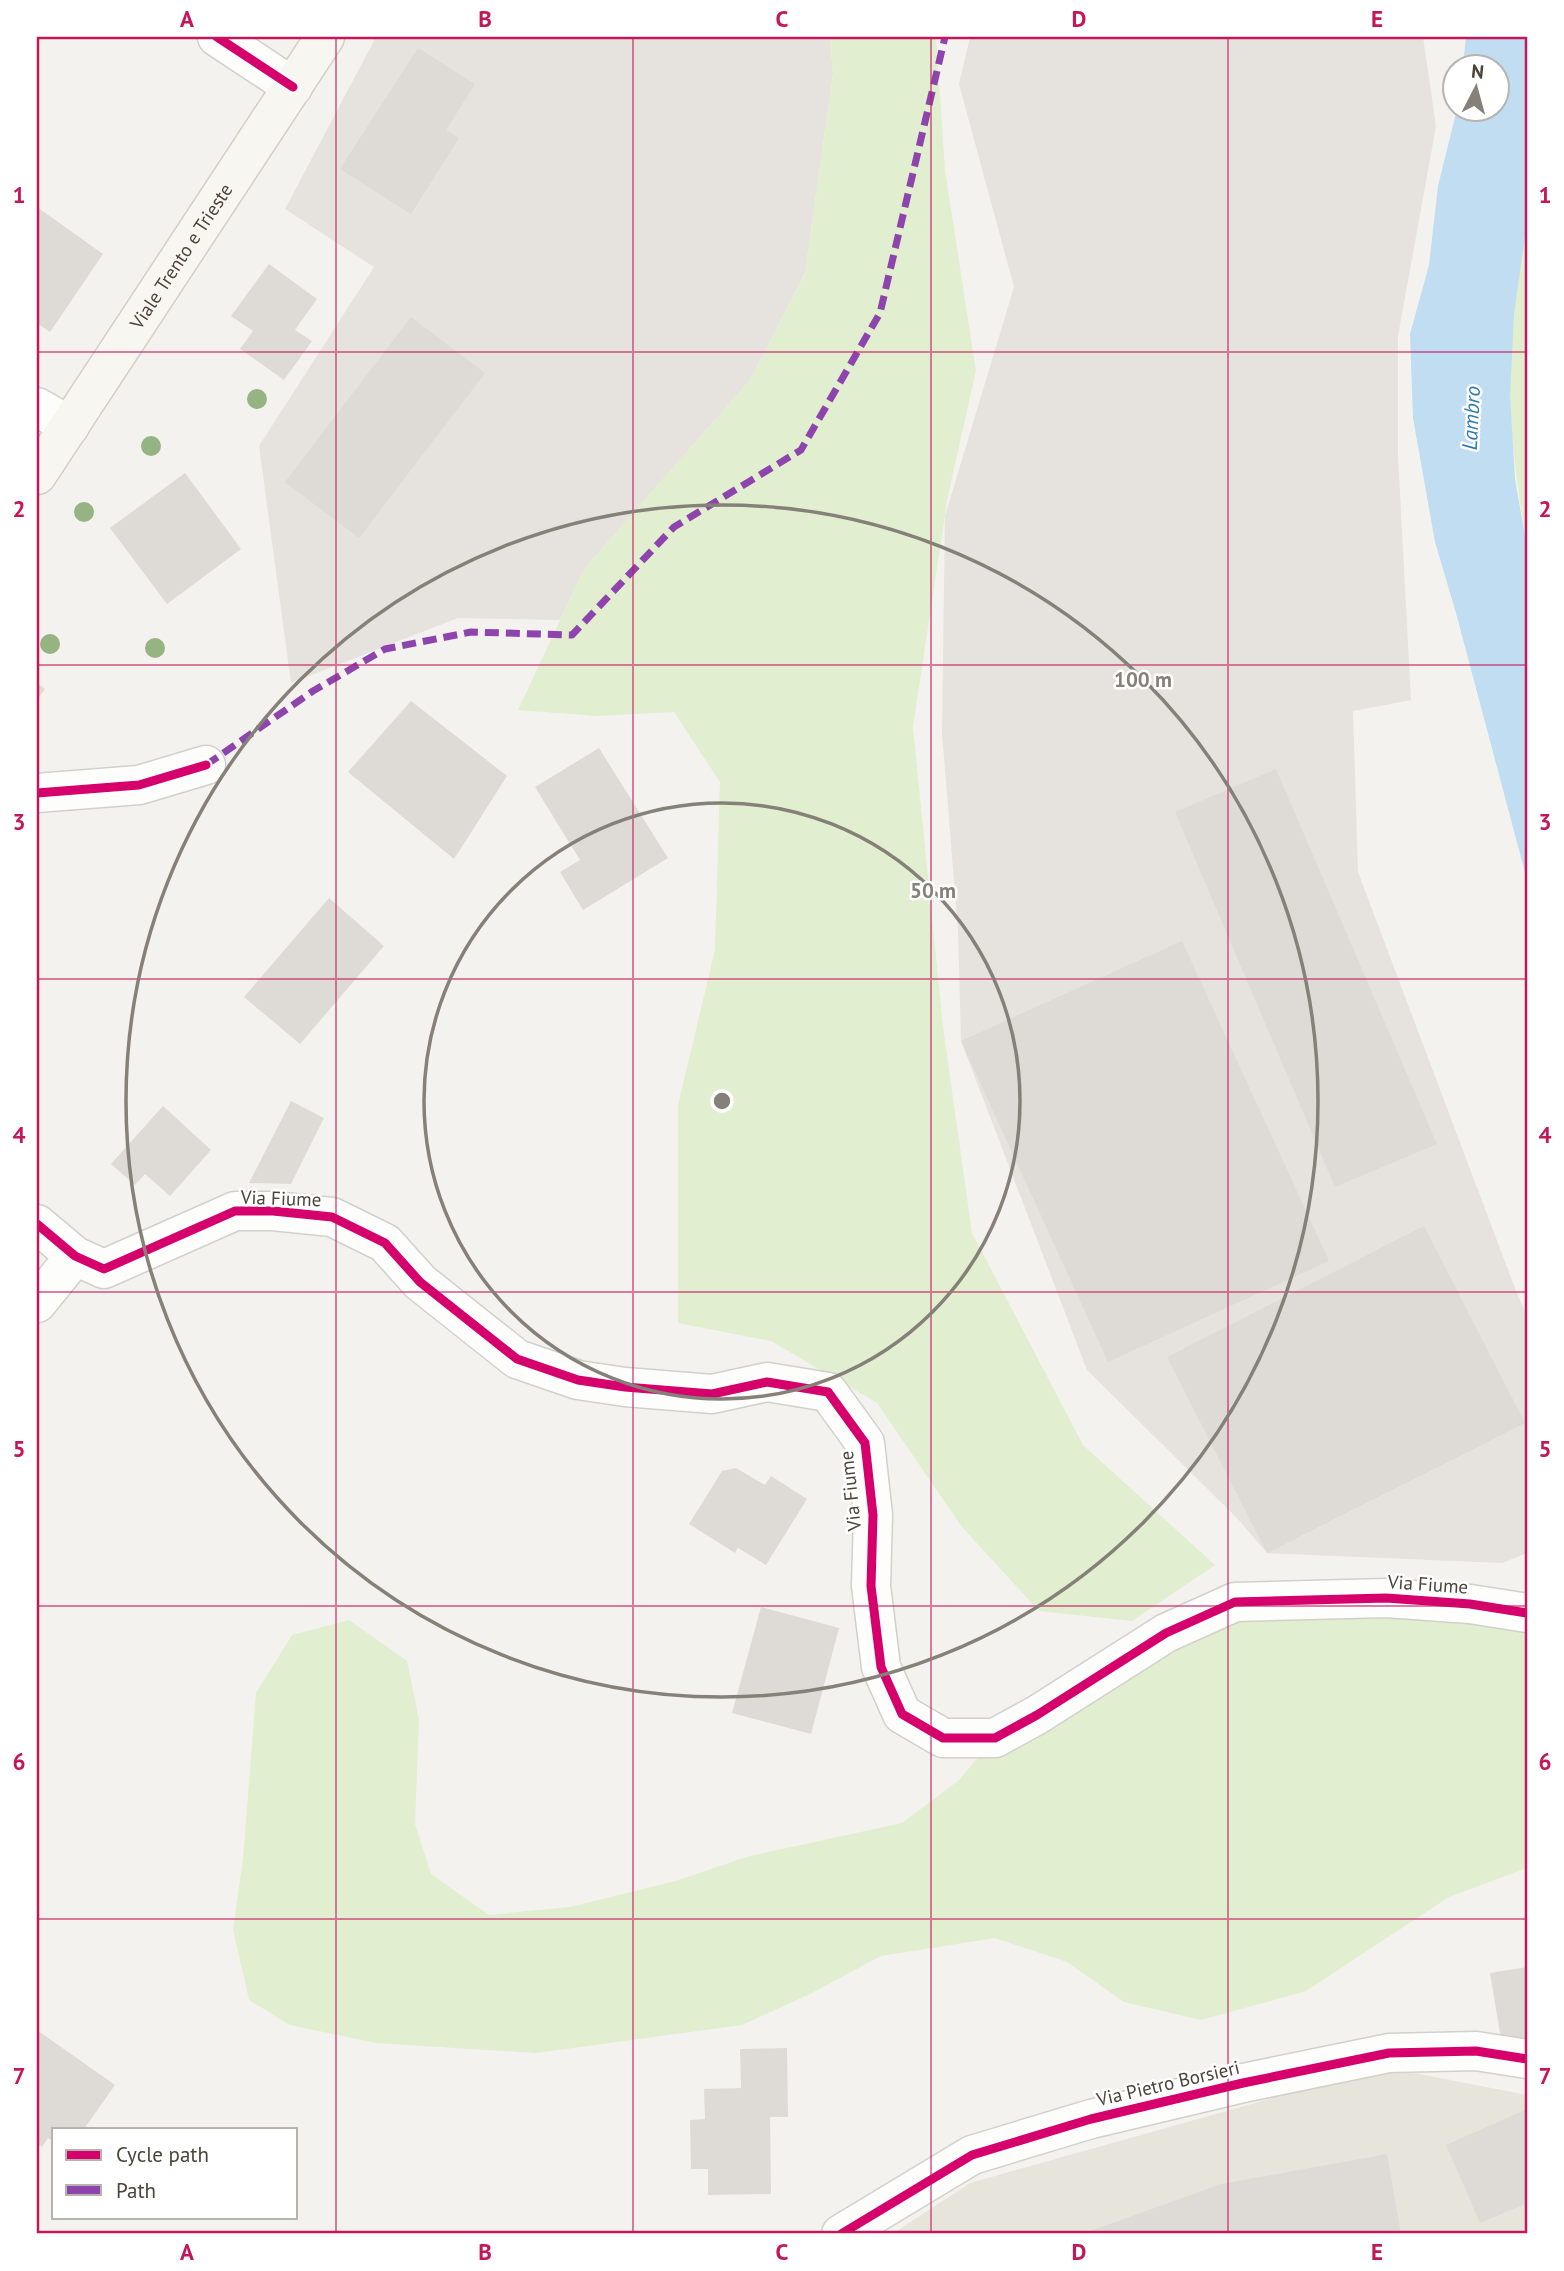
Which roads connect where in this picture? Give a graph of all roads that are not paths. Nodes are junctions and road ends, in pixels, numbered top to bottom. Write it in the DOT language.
graph roads {
  1 [pos="217,37"];
  2 [pos="325,37"];
  3 [pos="293,87"];
  4 [pos="37,407"];
  5 [pos="70,426"];
  6 [pos="37,475"];
  7 [pos="206,765"];
  8 [pos="37,793"];
  9 [pos="37,1224"];
  10 [pos="75,1256"];
  11 [pos="37,1303"];
  12 [pos="1527,1614"];
  13 [pos="1527,2059"];
  14 [pos="841,2234"];
  1 -- 3 [label="street"];
  2 -- 3 [label="main road, Viale Trento e Trieste"];
  3 -- 5 [label="main road, Viale Trento e Trieste"];
  4 -- 5 [label="street"];
  5 -- 6 [label="main road, Viale Trento e Trieste"];
  7 -- 8 [label="street"];
  9 -- 10 [label="street, Via Fiume"];
  10 -- 11 [label="street"];
  10 -- 12 [label="street, Via Fiume"];
  13 -- 14 [label="street, Via Pietro Borsieri"];
}
